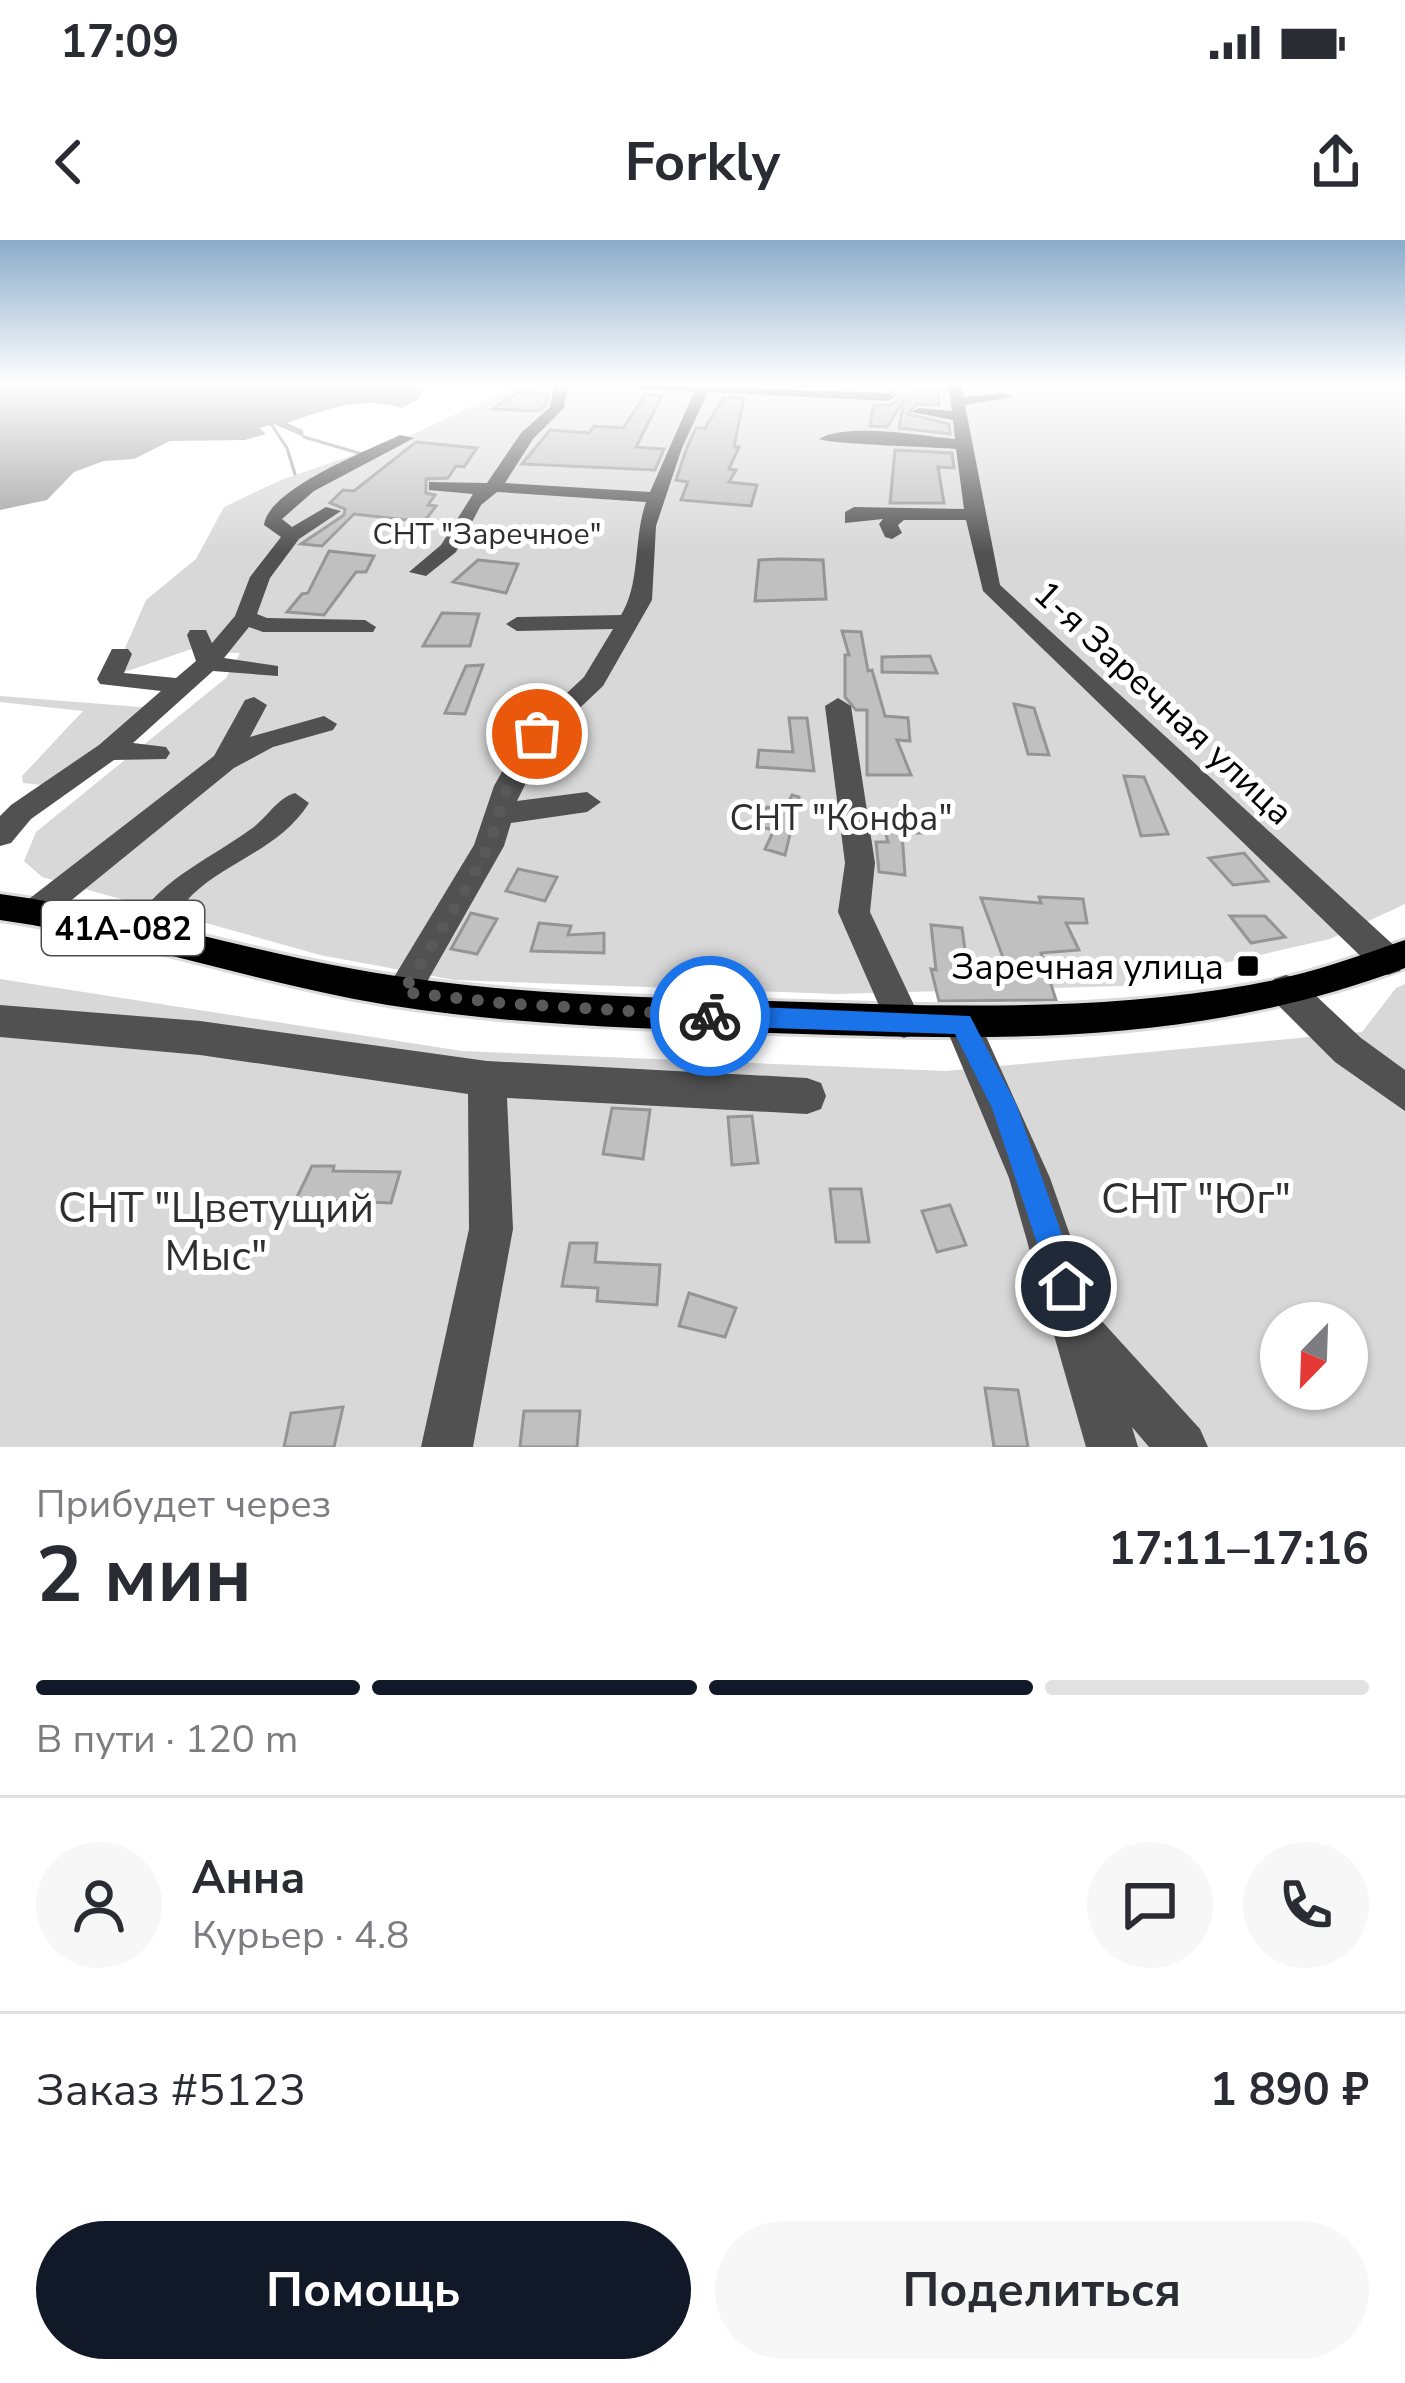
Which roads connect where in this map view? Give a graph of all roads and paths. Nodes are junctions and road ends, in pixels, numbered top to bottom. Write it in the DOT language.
graph roads {
  1 [pos="403,440"];
  2 [pos="524,440"];
  3 [pos="678,440"];
  4 [pos="919,440"];
  5 [pos="965,440"];
  6 [pos="966,445"];
  7 [pos="435,486"];
  8 [pos="491,489"];
  9 [pos="660,499"];
  10 [pos="332,511"];
  11 [pos="907,514"];
  12 [pos="974,515"];
  13 [pos="852,519"];
  14 [pos="892,533"];
  15 [pos="292,535"];
  16 [pos="419,572"];
  17 [pos="245,617"];
  18 [pos="624,622"];
  19 [pos="517,624"];
  20 [pos="365,627"];
  21 [pos="198,635"];
  22 [pos="120,654"];
  23 [pos="208,663"];
  24 [pos="270,671"];
  25 [pos="182,686"];
  26 [pos="254,706"];
  27 [pos="838,706"];
  28 [pos="324,724"];
  29 [pos="108,752"];
  30 [pos="158,753"];
  31 [pos="224,762"];
  32 [pos="587,802"];
  33 [pos="295,803"];
  34 [pos="10,807"];
  35 [pos="500,814"];
  36 [pos="0,835"];
  37 [pos="0,908"];
  38 [pos="36,911"];
  39 [pos="145,934"];
  40 [pos="1396,958"];
  41 [pos="1286,989"];
  42 [pos="403,992"];
  43 [pos="904,1022"];
  44 [pos="962,1023"];
  45 [pos="4,1026"];
  46 [pos="487,1079"];
  47 [pos="1405,1093"];
  48 [pos="807,1096"];
  49 [pos="1079,1328"];
  50 [pos="447,1447"];
  51 [pos="1112,1447"];
  52 [pos="1182,1447"];
  1 -- 15 [label="street"];
  2 -- 8 [label="street"];
  3 -- 9 [label="street"];
  4 -- 6 [label="street"];
  5 -- 6 [label="street, 1-я Заречная улица"];
  6 -- 12 [label="street, 1-я Заречная улица"];
  7 -- 8 [label="street"];
  8 -- 9 [label="street"];
  8 -- 16 [label="street"];
  9 -- 18 [label="street"];
  10 -- 15 [label="street"];
  11 -- 12 [label="street"];
  11 -- 13 [label="street"];
  11 -- 14 [label="street"];
  12 -- 40 [label="street, 1-я Заречная улица"];
  15 -- 17 [label="street"];
  17 -- 20 [label="street"];
  17 -- 23 [label="street"];
  18 -- 19 [label="street"];
  18 -- 35 [label="street"];
  21 -- 23 [label="street"];
  22 -- 25 [label="street"];
  23 -- 24 [label="street"];
  23 -- 25 [label="street"];
  25 -- 29 [label="street"];
  26 -- 31 [label="street"];
  27 -- 43 [label="street"];
  28 -- 31 [label="street"];
  29 -- 30 [label="street"];
  29 -- 34 [label="street"];
  31 -- 38 [label="street"];
  32 -- 35 [label="street"];
  33 -- 39 [label="street"];
  34 -- 36 [label="street"];
  35 -- 42 [label="street"];
  37 -- 38 [label="main road, 41А-082"];
  38 -- 39 [label="main road, 41А-082"];
  39 -- 42 [label="main road, 41А-082"];
  40 -- 41 [label="main road, 41А-082"];
  41 -- 44 [label="main road, 41А-082"];
  41 -- 47 [label="street"];
  42 -- 43 [label="main road, 41А-082"];
  43 -- 44 [label="main road, 41А-082"];
  44 -- 49 [label="street"];
  45 -- 46 [label="street"];
  46 -- 48 [label="street"];
  46 -- 50 [label="street"];
  49 -- 51 [label="street"];
  49 -- 52 [label="street"];
}
